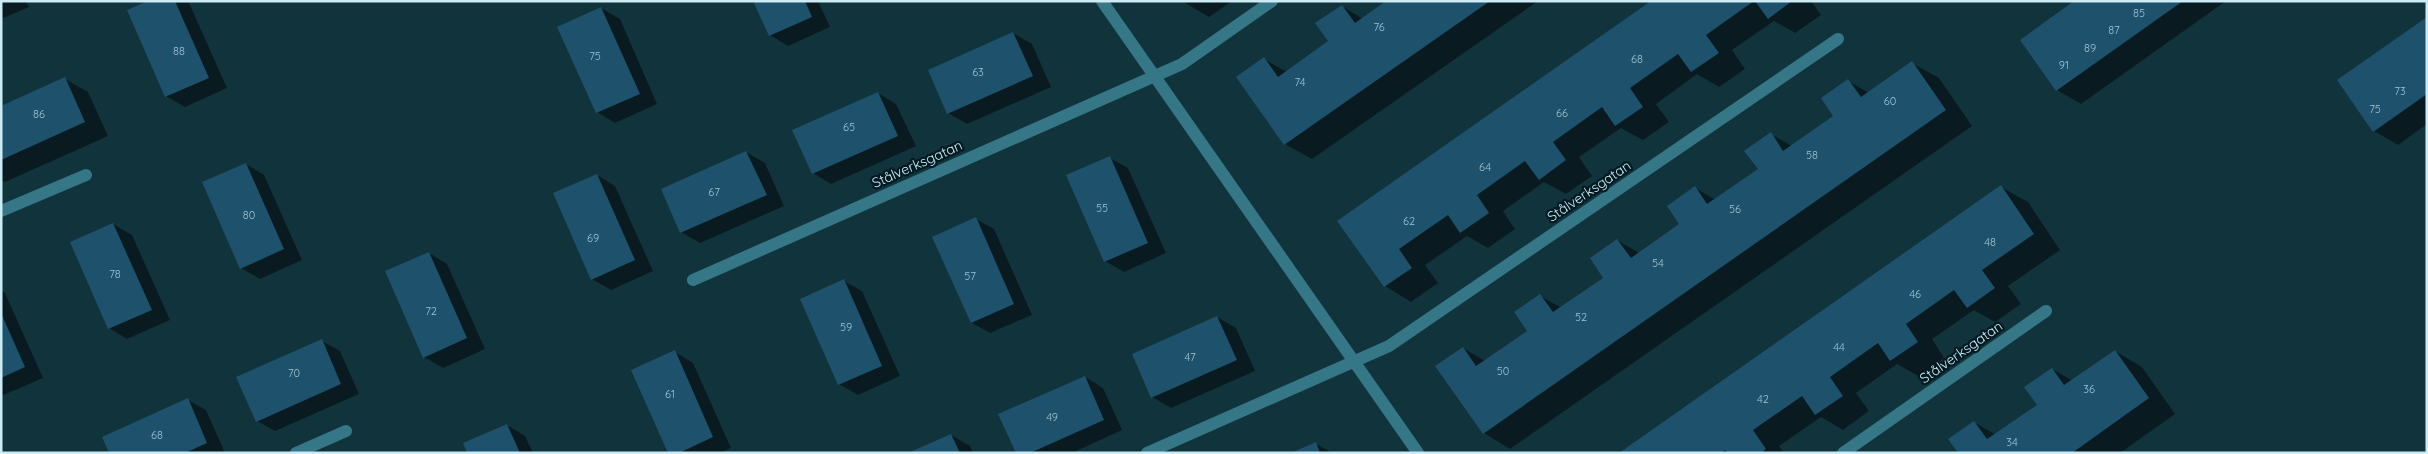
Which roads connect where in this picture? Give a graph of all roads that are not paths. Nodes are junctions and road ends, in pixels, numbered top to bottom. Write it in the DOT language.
graph roads {
  1 [pos="1102,1"];
  2 [pos="1272,1"];
  3 [pos="1838,39"];
  4 [pos="1154,76"];
  5 [pos="86,175"];
  6 [pos="1,211"];
  7 [pos="692,280"];
  8 [pos="2046,311"];
  9 [pos="1354,361"];
  10 [pos="346,431"];
  11 [pos="296,453"];
  12 [pos="1147,453"];
  13 [pos="1418,453"];
  14 [pos="1843,453"];
  1 -- 4 [label="street"];
  2 -- 4 [label="street, Stålverksgatan"];
  3 -- 9 [label="street, Stålverksgatan"];
  4 -- 7 [label="street, Stålverksgatan"];
  4 -- 9 [label="street"];
  5 -- 6 [label="street"];
  8 -- 14 [label="street, Stålverksgatan"];
  9 -- 12 [label="street, Stålverksgatan"];
  9 -- 13 [label="street"];
  10 -- 11 [label="street"];
}
